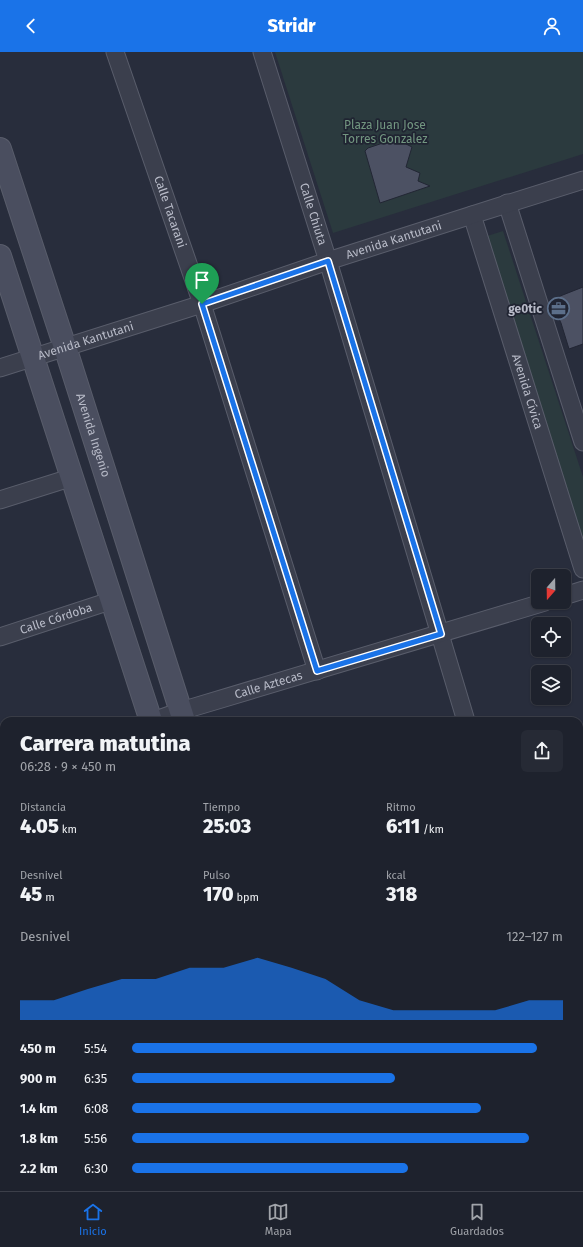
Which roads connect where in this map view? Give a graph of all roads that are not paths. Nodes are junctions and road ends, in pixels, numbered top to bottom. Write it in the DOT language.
graph roads {
  1 [pos="115,52"];
  2 [pos="262,52"];
  3 [pos="0,150"];
  4 [pos="583,180"];
  5 [pos="507,204"];
  6 [pos="472,215"];
  7 [pos="0,256"];
  8 [pos="328,261"];
  9 [pos="202,304"];
  10 [pos="65,347"];
  11 [pos="34,358"];
  12 [pos="0,368"];
  13 [pos="583,442"];
  14 [pos="73,477"];
  15 [pos="0,500"];
  16 [pos="583,569"];
  17 [pos="583,590"];
  18 [pos="571,594"];
  19 [pos="113,600"];
  20 [pos="531,606"];
  21 [pos="441,634"];
  22 [pos="0,637"];
  23 [pos="317,671"];
  24 [pos="182,716"];
  25 [pos="151,717"];
  26 [pos="465,717"];
  1 -- 9 [label="street, Calle Tacarani"];
  2 -- 8 [label="street, Calle Chiuta"];
  3 -- 10 [label="street, Avenida Ingenio"];
  4 -- 5 [label="street, Avenida Kantutani"];
  5 -- 6 [label="street, Avenida Kantutani"];
  5 -- 13 [label="street"];
  6 -- 8 [label="street, Avenida Kantutani"];
  6 -- 16 [label="street, Avenida Cívica"];
  7 -- 11 [label="street"];
  8 -- 9 [label="street, Avenida Kantutani"];
  8 -- 21 [label="street, Calle Chiuta"];
  9 -- 10 [label="street, Avenida Kantutani"];
  9 -- 23 [label="street, Calle Tacarani"];
  10 -- 11 [label="street, Avenida Kantutani"];
  10 -- 24 [label="street, Avenida Ingenio"];
  11 -- 12 [label="street, Avenida Kantutani"];
  11 -- 14 [label="street"];
  14 -- 15 [label="street"];
  14 -- 19 [label="street"];
  17 -- 18 [label="street"];
  19 -- 22 [label="street, Calle Córdoba"];
  19 -- 25 [label="street"];
  20 -- 21 [label="street, Calle Aztecas"];
  21 -- 23 [label="street, Calle Aztecas"];
  21 -- 26 [label="street, Calle Chiuta"];
  23 -- 24 [label="street, Calle Aztecas"];
}
